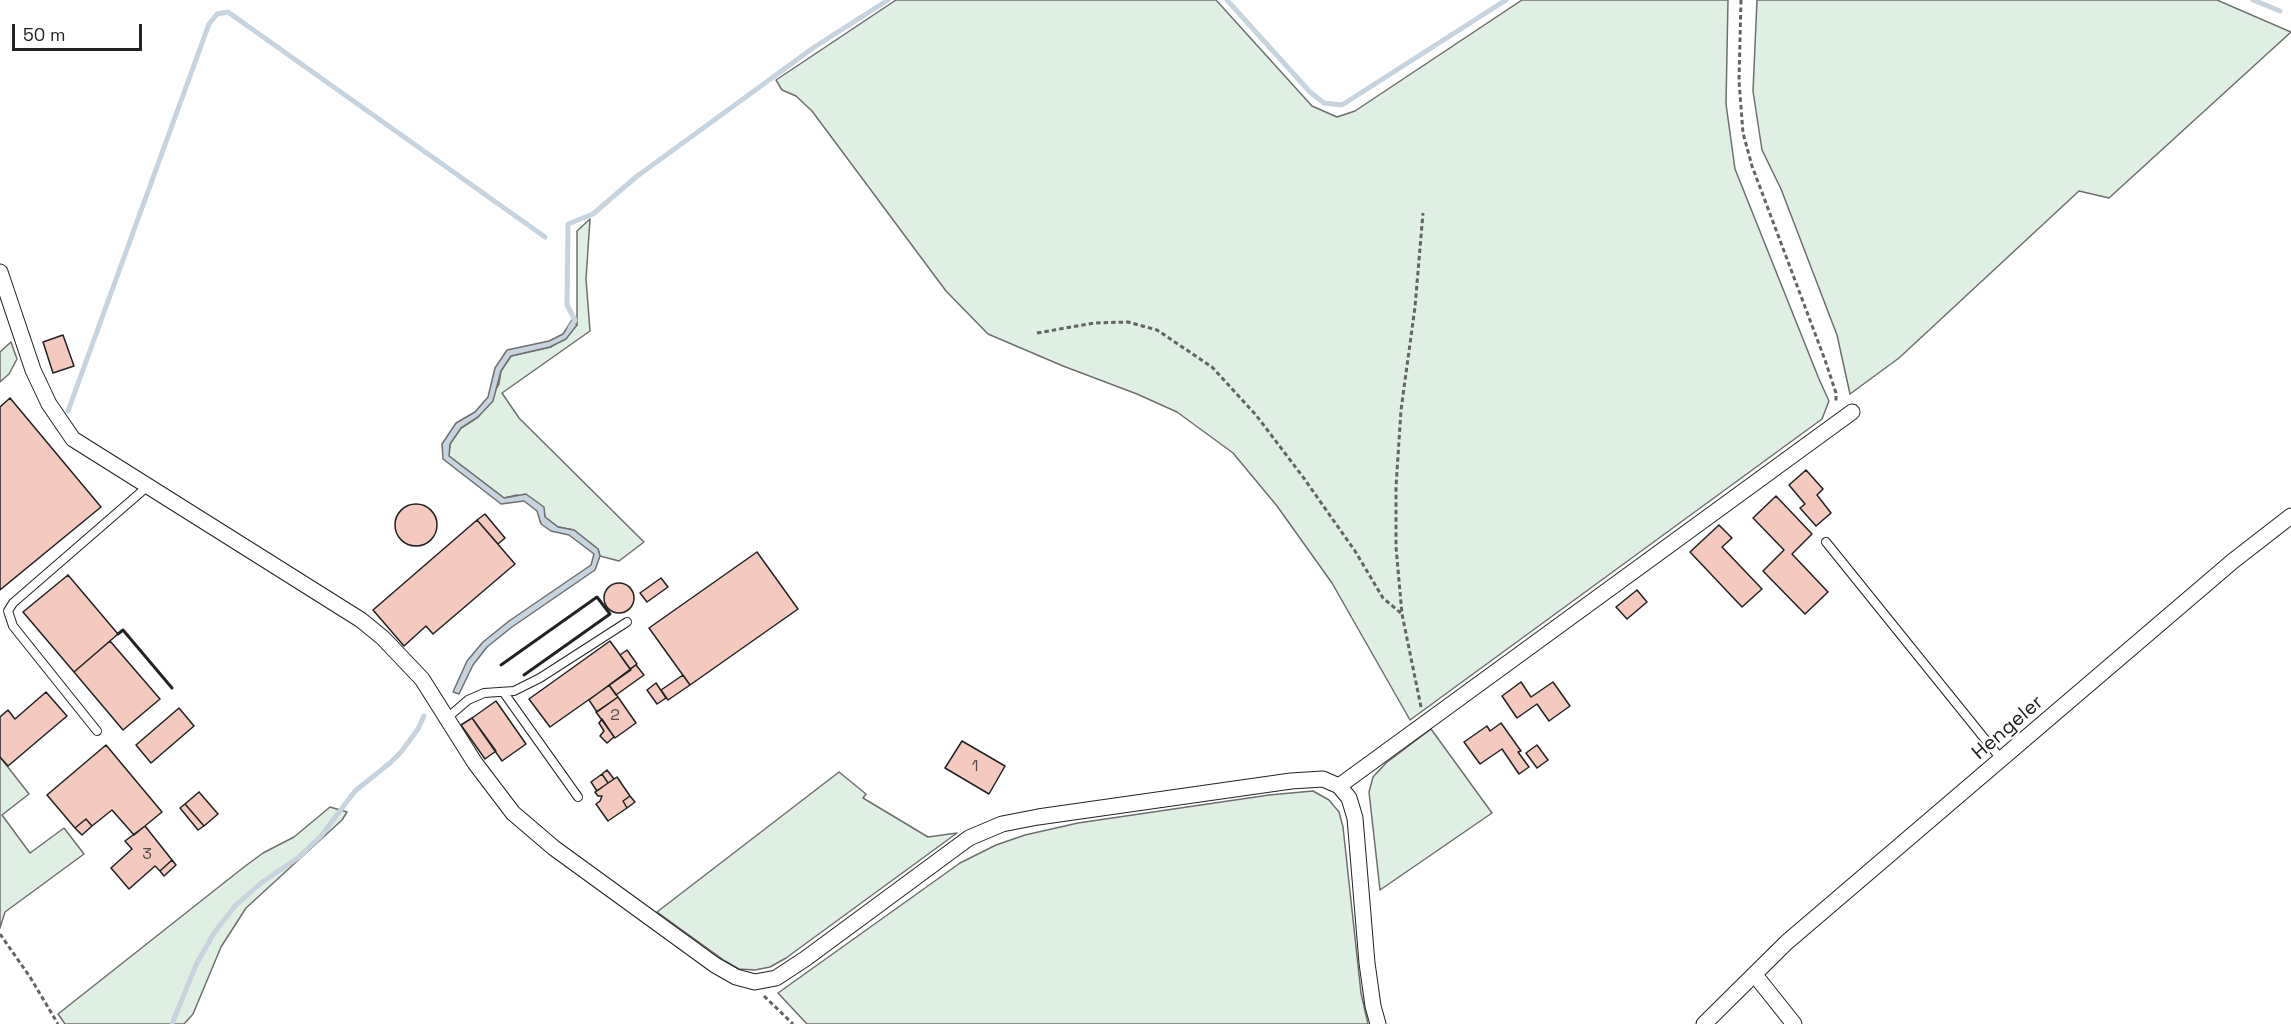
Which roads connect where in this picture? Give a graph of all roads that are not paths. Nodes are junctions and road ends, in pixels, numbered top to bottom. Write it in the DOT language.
graph roads {
  1 [pos="0,272"];
  2 [pos="1852,412"];
  3 [pos="148,486"];
  4 [pos="2291,516"];
  5 [pos="1826,542"];
  6 [pos="627,622"];
  7 [pos="504,693"];
  8 [pos="447,718"];
  9 [pos="97,731"];
  10 [pos="2002,761"];
  11 [pos="1339,786"];
  12 [pos="578,797"];
  13 [pos="1755,975"];
  14 [pos="1378,1024"];
  15 [pos="1704,1024"];
  16 [pos="1794,1024"];
  1 -- 3 [label="street"];
  2 -- 11 [label="street"];
  3 -- 8 [label="street"];
  3 -- 9 [label="lane"];
  4 -- 10 [label="street, Hengeler"];
  5 -- 10 [label="lane"];
  6 -- 7 [label="lane"];
  7 -- 8 [label="lane"];
  7 -- 12 [label="lane"];
  8 -- 11 [label="street"];
  10 -- 13 [label="street, Hengeler"];
  11 -- 14 [label="street"];
  13 -- 15 [label="street, Hengeler"];
  13 -- 16 [label="street"];
}
